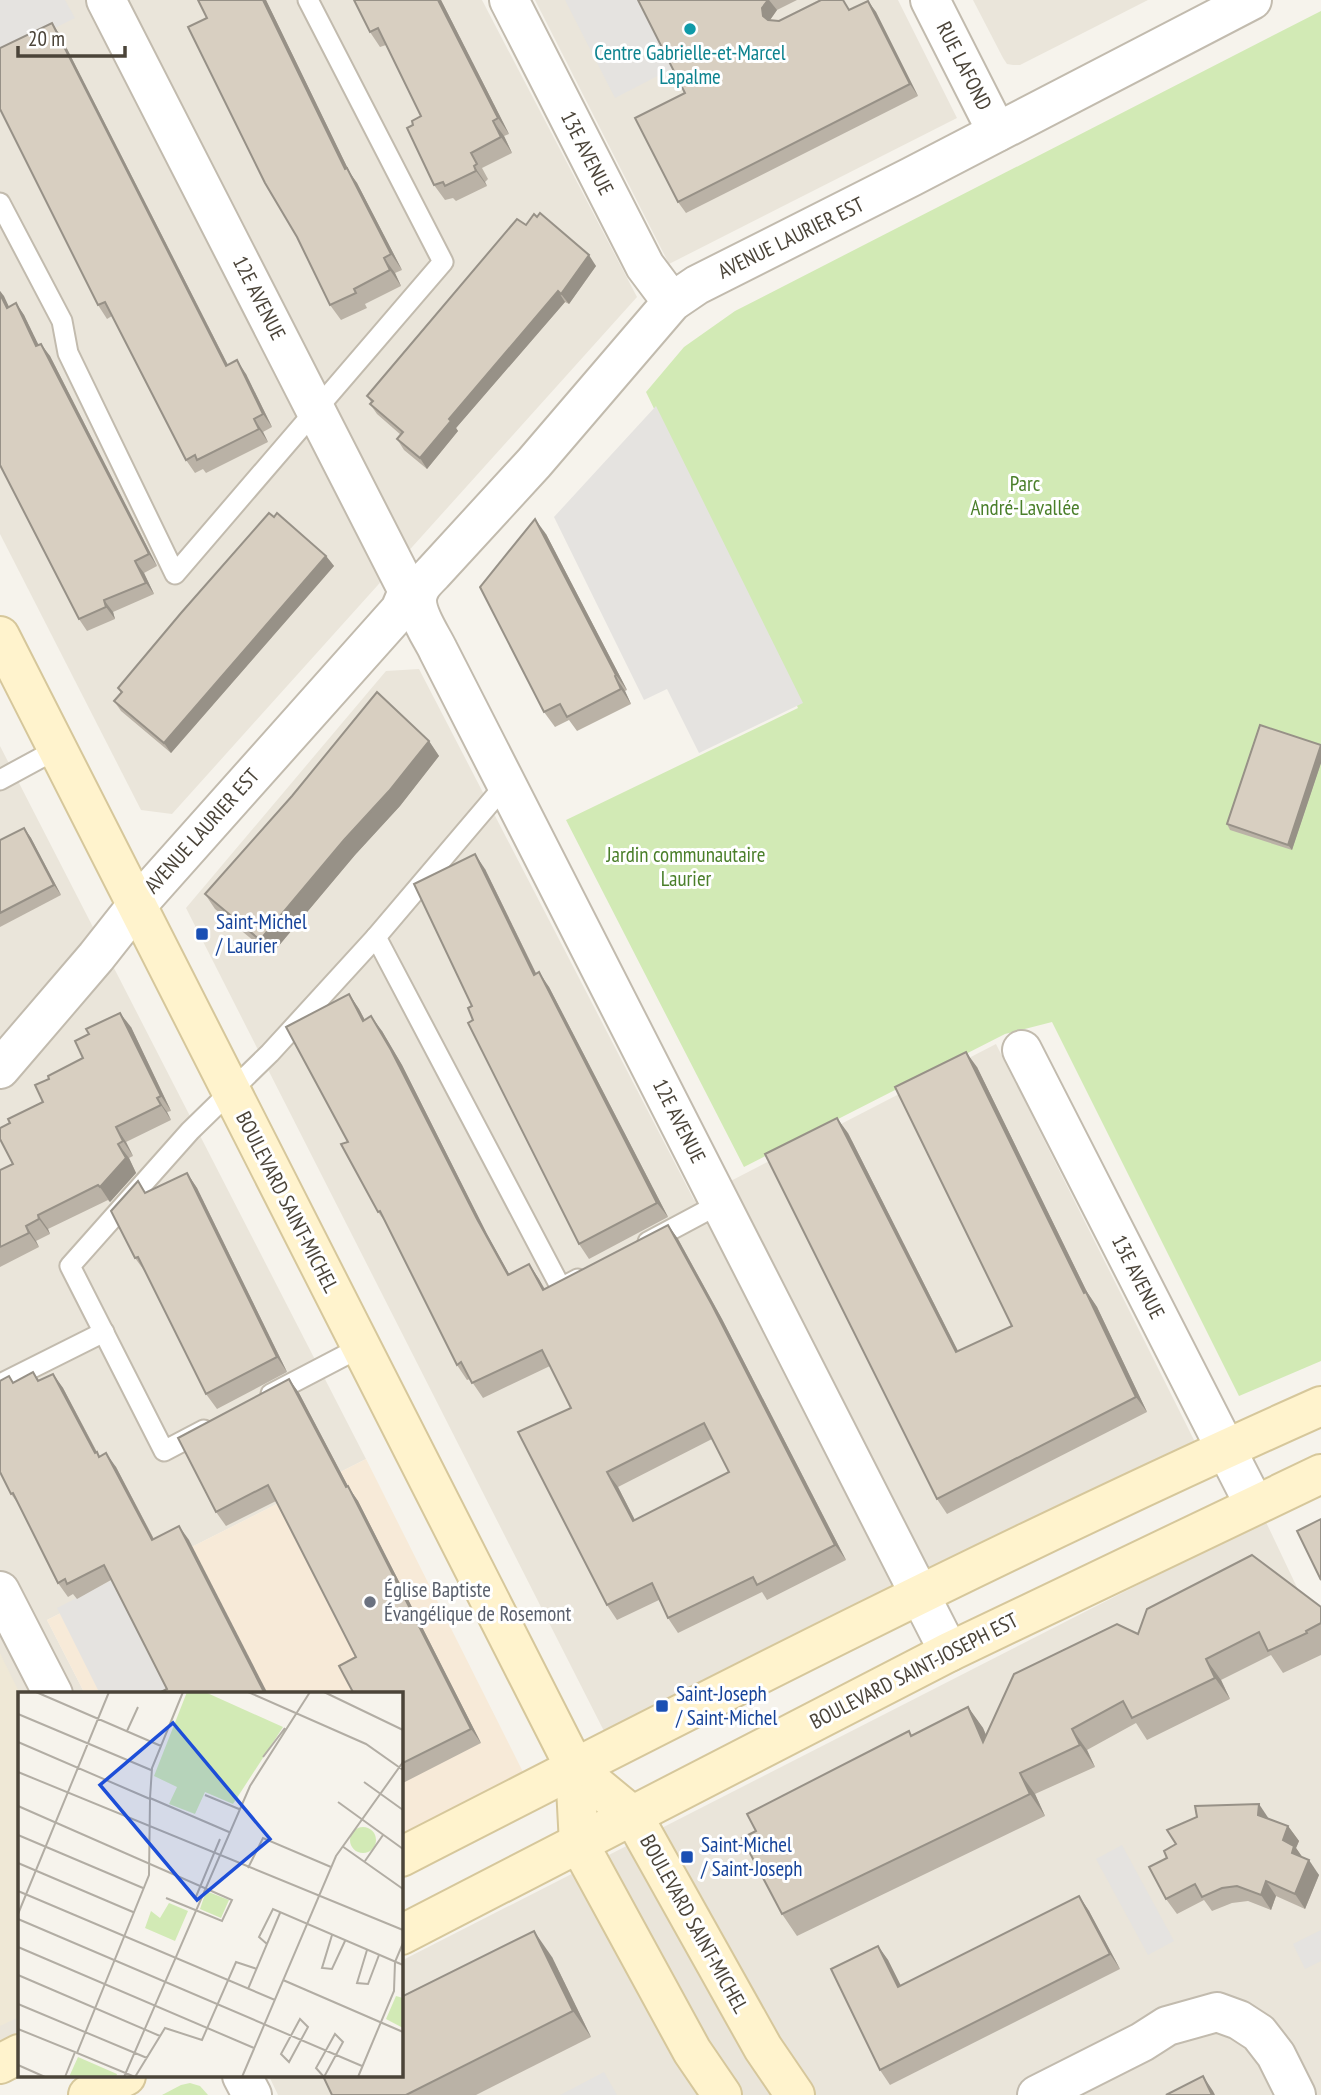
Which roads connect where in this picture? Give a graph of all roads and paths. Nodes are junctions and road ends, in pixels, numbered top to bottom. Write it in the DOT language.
graph roads {
  1 [pos="106,0"];
  2 [pos="308,0"];
  3 [pos="509,0"];
  4 [pos="930,0"];
  5 [pos="1252,0"];
  6 [pos="998,132"];
  7 [pos="0,203"];
  8 [pos="672,302"];
  9 [pos="317,410"];
  10 [pos="413,593"];
  11 [pos="0,636"];
  12 [pos="57,749"];
  13 [pos="0,780"];
  14 [pos="506,784"];
  15 [pos="137,905"];
  16 [pos="376,937"];
  17 [pos="1022,1050"];
  18 [pos="0,1069"];
  19 [pos="231,1091"];
  20 [pos="721,1203"];
  21 [pos="634,1249"];
  22 [pos="597,1268"];
  23 [pos="104,1332"];
  24 [pos="361,1347"];
  25 [pos="0,1384"];
  26 [pos="256,1402"];
  27 [pos="1321,1406"];
  28 [pos="222,1420"];
  29 [pos="1226,1449"];
  30 [pos="1321,1474"];
  31 [pos="1254,1504"];
  32 [pos="0,1591"];
  33 [pos="920,1595"];
  34 [pos="949,1651"];
  35 [pos="52,1692"];
  36 [pos="575,1768"];
  37 [pos="633,1816"];
  38 [pos="579,1844"];
  39 [pos="402,1856"];
  40 [pos="402,1935"];
  41 [pos="18,2055"];
  42 [pos="0,2064"];
  43 [pos="122,2078"];
  44 [pos="243,2078"];
  45 [pos="1044,2093"];
  46 [pos="88,2095"];
  47 [pos="252,2095"];
  48 [pos="722,2095"];
  49 [pos="795,2095"];
  50 [pos="1296,2095"];
  1 -- 9 [label="street, 12E AVENUE"];
  2 -- 9 [label="lane"];
  3 -- 8 [label="street, 13E AVENUE"];
  4 -- 6 [label="street, RUE LAFOND"];
  5 -- 6 [label="street, AVENUE LAURIER EST"];
  6 -- 8 [label="street, AVENUE LAURIER EST"];
  7 -- 9 [label="lane"];
  8 -- 10 [label="street, AVENUE LAURIER EST"];
  9 -- 10 [label="street, 12E AVENUE"];
  10 -- 14 [label="street, 12E AVENUE"];
  10 -- 15 [label="street, AVENUE LAURIER EST"];
  11 -- 12 [label="main road, BOULEVARD SAINT-MICHEL"];
  12 -- 13 [label="lane"];
  12 -- 15 [label="main road, BOULEVARD SAINT-MICHEL"];
  14 -- 16 [label="lane"];
  14 -- 20 [label="street, 12E AVENUE"];
  15 -- 18 [label="street, AVENUE LAURIER EST"];
  15 -- 19 [label="main road, BOULEVARD SAINT-MICHEL"];
  16 -- 19 [label="lane"];
  16 -- 22 [label="lane"];
  17 -- 29 [label="street, 13E AVENUE"];
  19 -- 23 [label="lane"];
  19 -- 24 [label="main road, BOULEVARD SAINT-MICHEL"];
  20 -- 21 [label="lane"];
  20 -- 33 [label="street, 12E AVENUE"];
  23 -- 25 [label="lane"];
  23 -- 28 [label="lane"];
  24 -- 26 [label="lane"];
  24 -- 36 [label="main road, BOULEVARD SAINT-MICHEL"];
  27 -- 29 [label="main road"];
  29 -- 31 [label="street, 13E AVENUE"];
  29 -- 33 [label="main road"];
  30 -- 31 [label="main road, BOULEVARD SAINT-JOSEPH EST"];
  31 -- 34 [label="main road, BOULEVARD SAINT-JOSEPH EST"];
  32 -- 35 [label="street"];
  33 -- 34 [label="street, 12E AVENUE"];
  33 -- 36 [label="main road"];
  34 -- 37 [label="main road, BOULEVARD SAINT-JOSEPH EST"];
  36 -- 37 [label="main road, BOULEVARD SAINT-MICHEL"];
  36 -- 38 [label="main road, BOULEVARD SAINT-MICHEL"];
  36 -- 39 [label="main road"];
  37 -- 38 [label="main road, BOULEVARD SAINT-JOSEPH EST"];
  37 -- 49 [label="main road, BOULEVARD SAINT-MICHEL"];
  38 -- 40 [label="main road, BOULEVARD SAINT-JOSEPH EST"];
  38 -- 48 [label="main road, BOULEVARD SAINT-MICHEL"];
  41 -- 42 [label="main road"];
  43 -- 46 [label="main road"];
  44 -- 47 [label="street"];
  45 -- 50 [label="street"];
}
